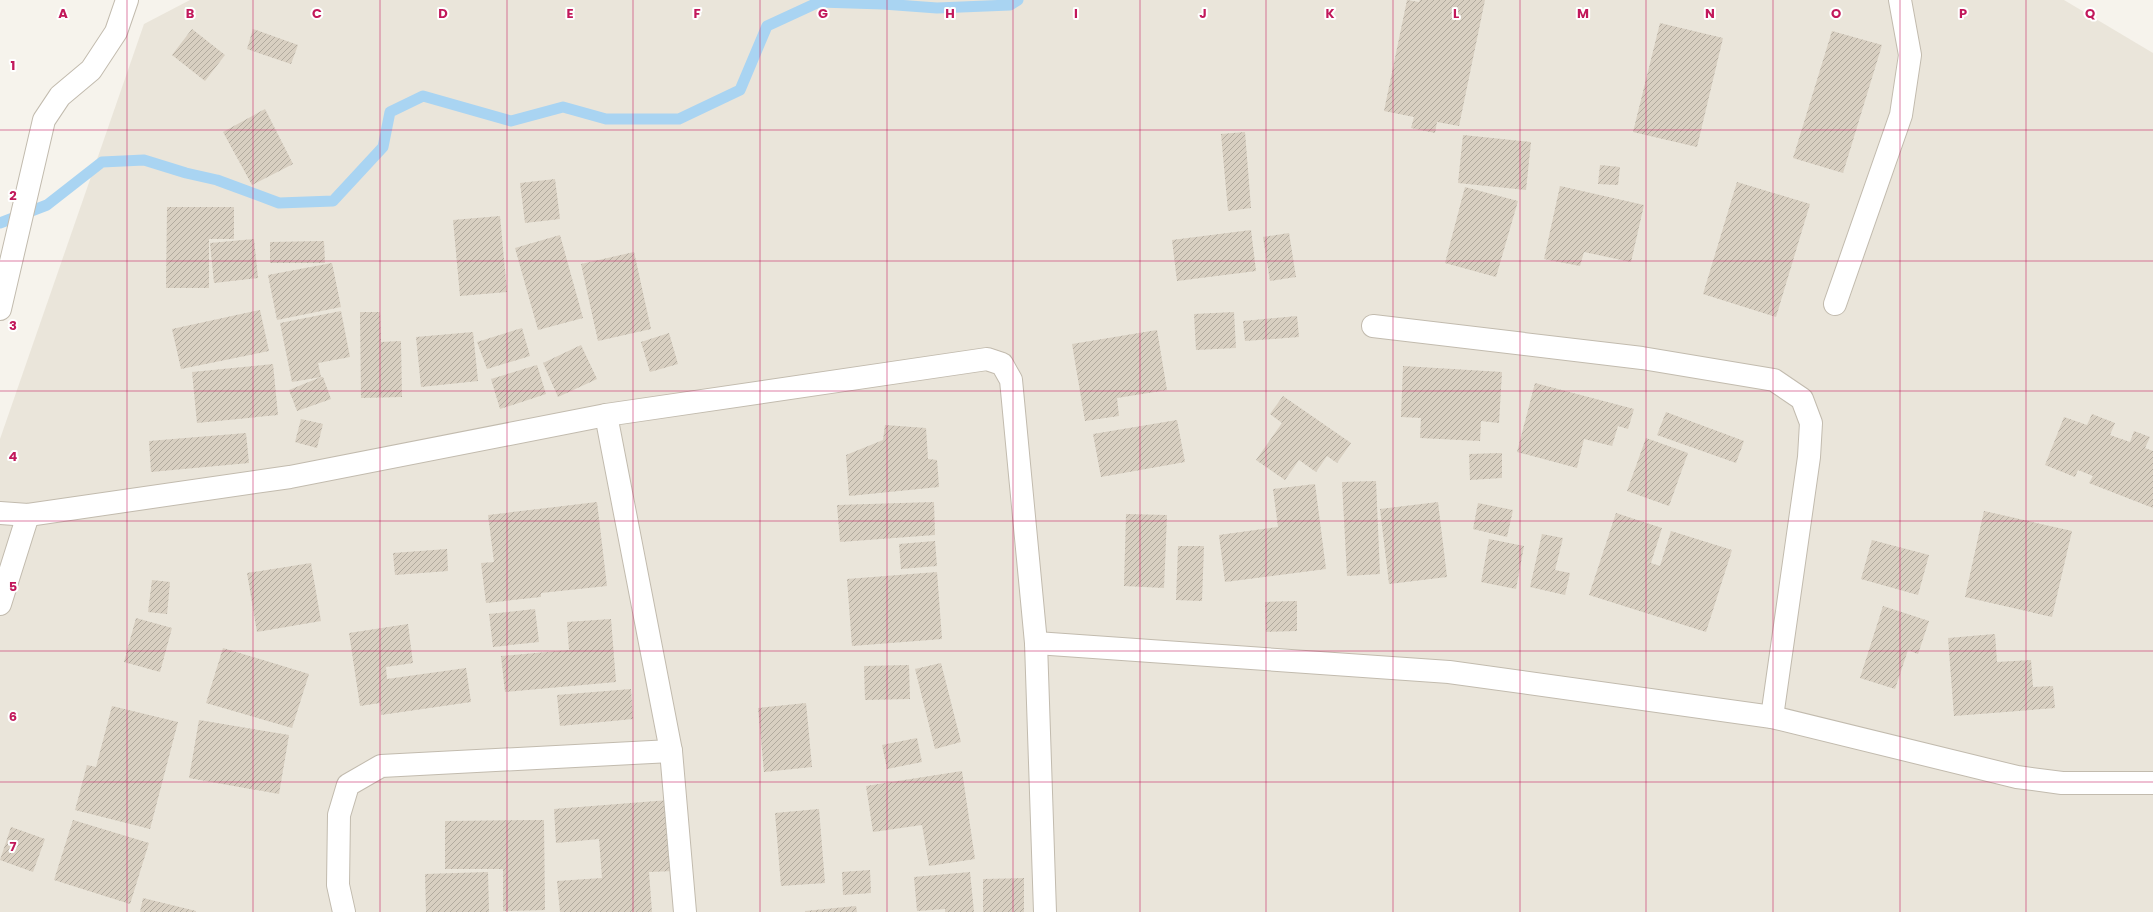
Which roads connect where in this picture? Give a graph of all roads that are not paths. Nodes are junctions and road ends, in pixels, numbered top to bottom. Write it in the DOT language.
graph roads {
  1 [pos="128,0"];
  2 [pos="1900,0"];
  3 [pos="1835,304"];
  4 [pos="0,309"];
  5 [pos="1373,326"];
  6 [pos="606,415"];
  7 [pos="0,513"];
  8 [pos="28,515"];
  9 [pos="0,604"];
  10 [pos="1036,643"];
  11 [pos="1772,717"];
  12 [pos="671,751"];
  13 [pos="2153,783"];
  14 [pos="344,912"];
  15 [pos="685,912"];
  16 [pos="1045,912"];
  1 -- 4 [label="street"];
  2 -- 3 [label="street"];
  5 -- 11 [label="street"];
  6 -- 8 [label="street"];
  6 -- 10 [label="street"];
  6 -- 12 [label="street"];
  7 -- 8 [label="street"];
  8 -- 9 [label="street"];
  10 -- 11 [label="street"];
  10 -- 16 [label="street"];
  11 -- 13 [label="street"];
  12 -- 14 [label="street"];
  12 -- 15 [label="street"];
}
